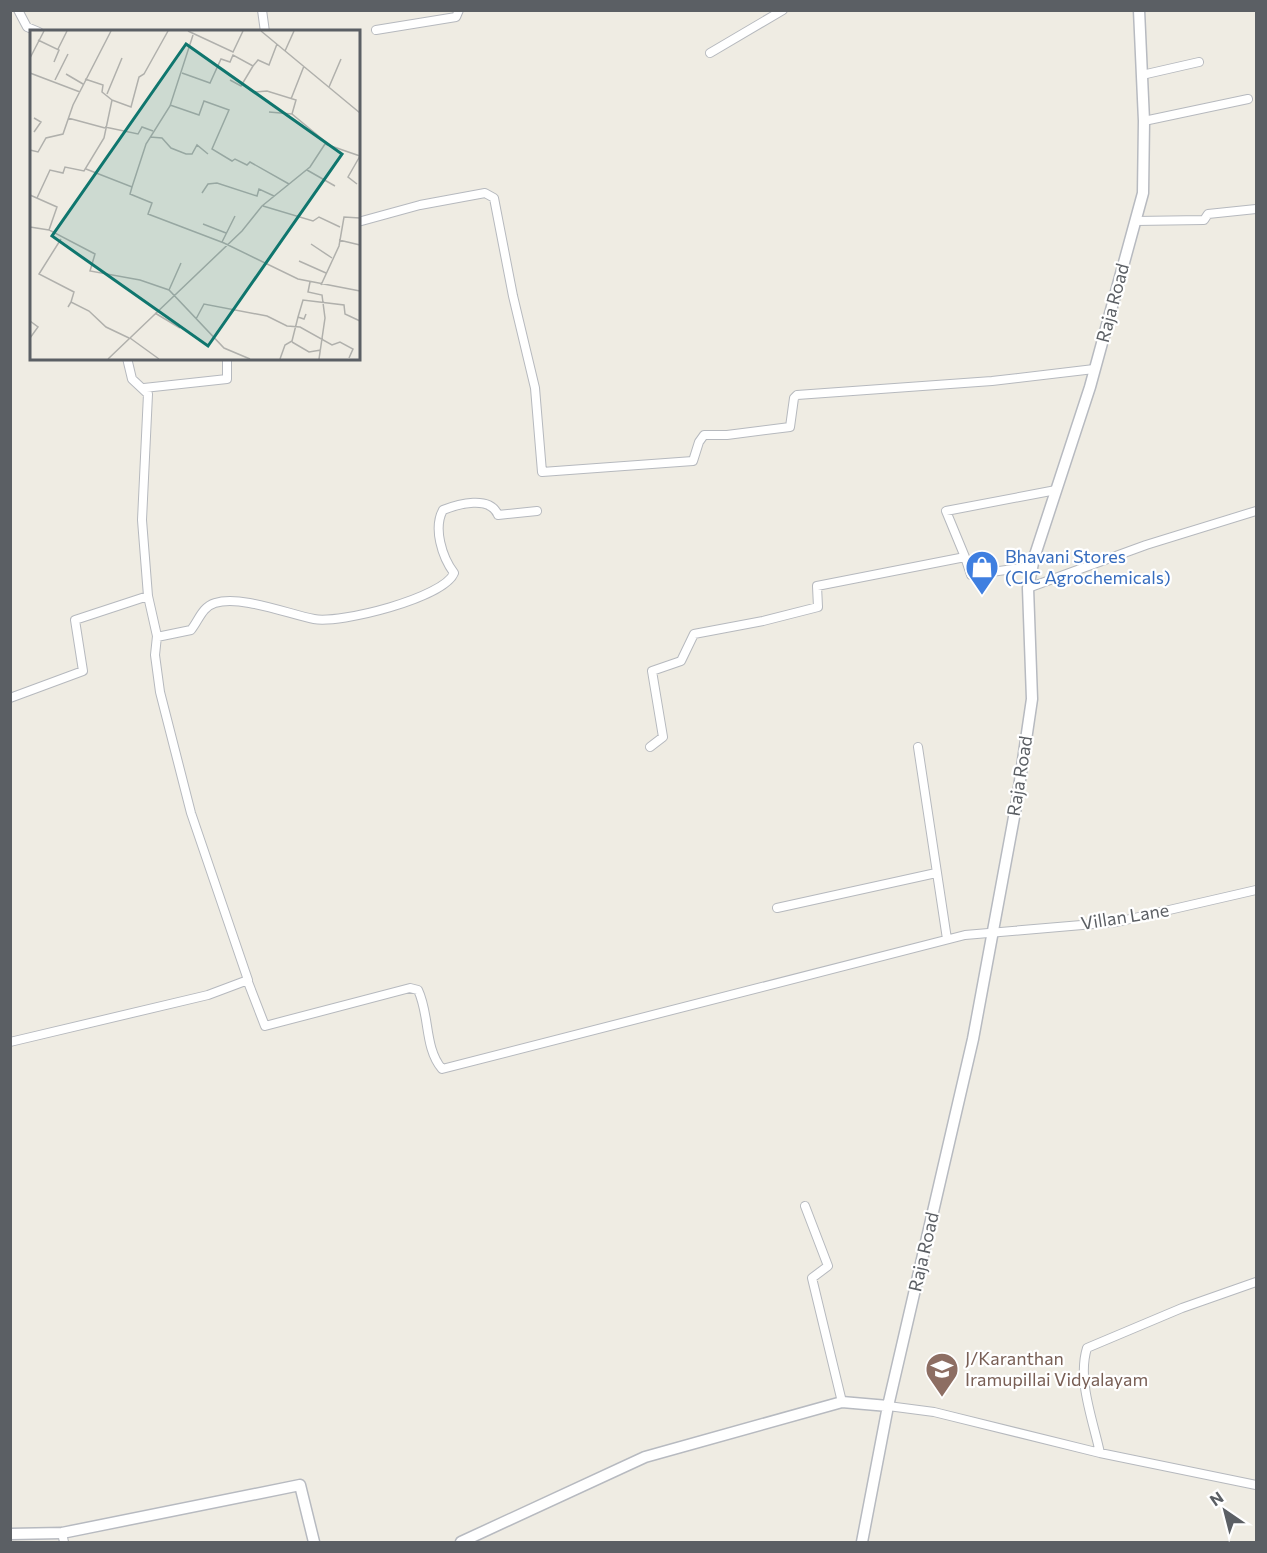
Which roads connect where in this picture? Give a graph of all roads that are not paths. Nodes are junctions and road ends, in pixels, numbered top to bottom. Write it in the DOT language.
graph roads {
  1 [pos="18,10"];
  2 [pos="262,10"];
  3 [pos="459,10"];
  4 [pos="783,10"];
  5 [pos="1139,10"];
  6 [pos="34,30"];
  7 [pos="265,30"];
  8 [pos="376,30"];
  9 [pos="710,53"];
  10 [pos="1199,62"];
  11 [pos="1143,75"];
  12 [pos="1248,99"];
  13 [pos="1144,121"];
  14 [pos="1257,209"];
  15 [pos="360,221"];
  16 [pos="1135,221"];
  17 [pos="127,360"];
  18 [pos="227,360"];
  19 [pos="1094,369"];
  20 [pos="144,388"];
  21 [pos="1056,490"];
  22 [pos="1257,511"];
  23 [pos="537,512"];
  24 [pos="965,557"];
  25 [pos="1033,566"];
  26 [pos="1028,588"];
  27 [pos="148,596"];
  28 [pos="157,637"];
  29 [pos="10,698"];
  30 [pos="650,747"];
  31 [pos="918,747"];
  32 [pos="936,873"];
  33 [pos="1257,890"];
  34 [pos="777,908"];
  35 [pos="992,931"];
  36 [pos="946,939"];
  37 [pos="248,982"];
  38 [pos="10,1042"];
  39 [pos="805,1206"];
  40 [pos="1257,1282"];
  41 [pos="842,1402"];
  42 [pos="888,1406"];
  43 [pos="1100,1453"];
  44 [pos="1257,1485"];
  45 [pos="10,1534"];
  46 [pos="63,1538"];
  47 [pos="314,1542"];
  48 [pos="461,1542"];
  49 [pos="862,1542"];
  1 -- 6 [label="street"];
  2 -- 7 [label="street"];
  3 -- 8 [label="street"];
  4 -- 9 [label="street"];
  5 -- 11 [label="street, Raja Road"];
  10 -- 11 [label="street"];
  11 -- 13 [label="street, Raja Road"];
  12 -- 13 [label="street"];
  13 -- 16 [label="street, Raja Road"];
  14 -- 16 [label="street"];
  15 -- 19 [label="street"];
  16 -- 19 [label="street, Raja Road"];
  17 -- 20 [label="street"];
  18 -- 20 [label="street"];
  19 -- 21 [label="street, Raja Road"];
  20 -- 27 [label="street"];
  21 -- 24 [label="street"];
  21 -- 25 [label="street, Raja Road"];
  22 -- 26 [label="street"];
  23 -- 28 [label="street"];
  24 -- 25 [label="street"];
  24 -- 30 [label="street"];
  25 -- 26 [label="street, Raja Road"];
  26 -- 35 [label="street, Raja Road"];
  27 -- 28 [label="street"];
  27 -- 29 [label="street"];
  28 -- 37 [label="street"];
  31 -- 32 [label="street"];
  32 -- 34 [label="street"];
  32 -- 36 [label="street"];
  33 -- 35 [label="street, Villan Lane"];
  35 -- 36 [label="street, Villan Lane"];
  35 -- 42 [label="street, Raja Road"];
  36 -- 37 [label="street, Villan Lane"];
  37 -- 38 [label="street"];
  39 -- 41 [label="street"];
  40 -- 43 [label="street"];
  41 -- 42 [label="street"];
  41 -- 48 [label="street"];
  42 -- 43 [label="street"];
  42 -- 49 [label="street, Raja Road"];
  43 -- 44 [label="street"];
  45 -- 46 [label="street"];
  46 -- 47 [label="street"];
}
